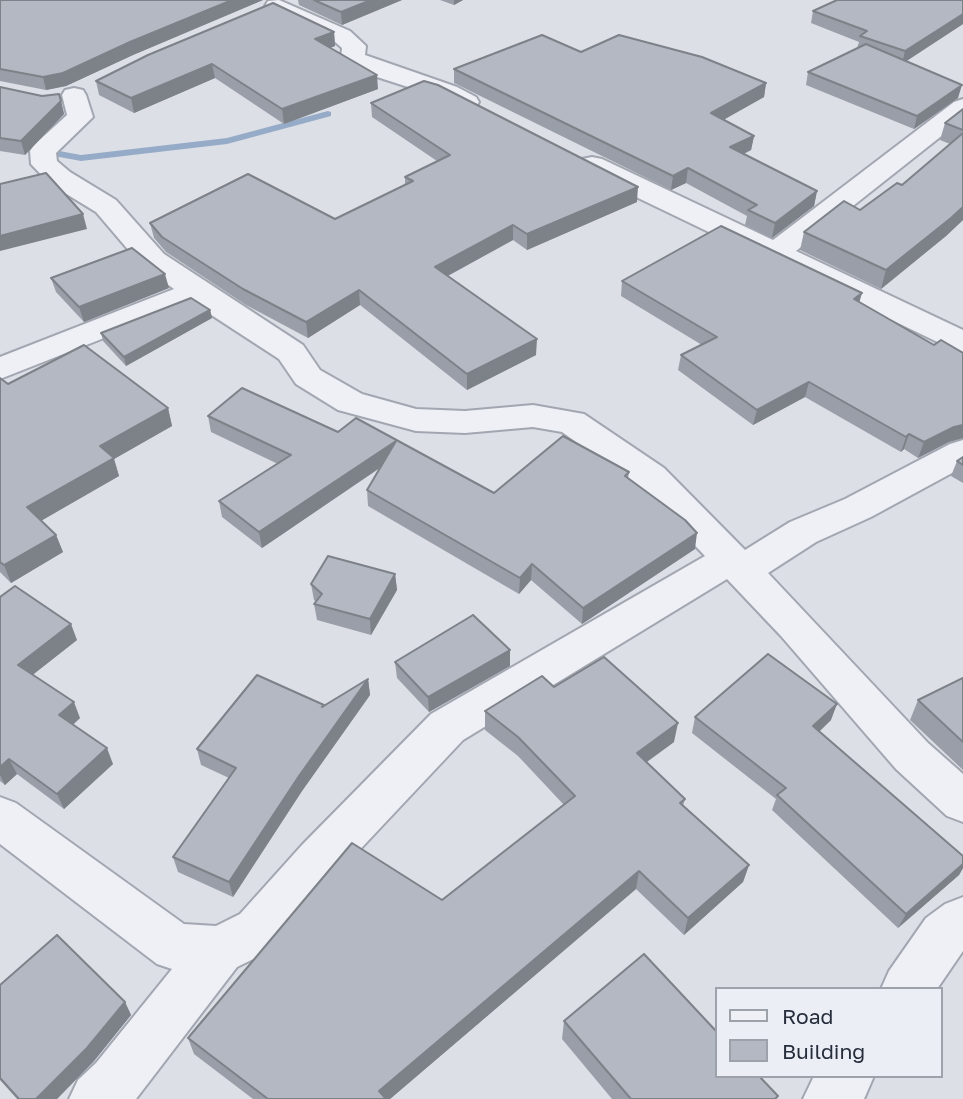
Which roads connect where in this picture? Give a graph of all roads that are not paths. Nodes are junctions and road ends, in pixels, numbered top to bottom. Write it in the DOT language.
graph roads {
  1 [pos="275,7"];
  2 [pos="75,92"];
  3 [pos="963,107"];
  4 [pos="485,111"];
  5 [pos="570,154"];
  6 [pos="54,174"];
  7 [pos="22,183"];
  8 [pos="776,252"];
  9 [pos="196,291"];
  10 [pos="963,342"];
  11 [pos="0,369"];
  12 [pos="963,452"];
  13 [pos="736,565"];
  14 [pos="963,802"];
  15 [pos="0,817"];
  16 [pos="963,920"];
  17 [pos="219,950"];
  18 [pos="908,987"];
  19 [pos="846,1078"];
  20 [pos="97,1099"];
  21 [pos="831,1099"];
  1 -- 4 [label="street"];
  2 -- 6 [label="street"];
  3 -- 8 [label="street"];
  5 -- 8 [label="street"];
  6 -- 7 [label="street"];
  6 -- 9 [label="street"];
  8 -- 10 [label="street"];
  9 -- 11 [label="street"];
  9 -- 13 [label="street"];
  12 -- 13 [label="street"];
  13 -- 14 [label="street"];
  13 -- 17 [label="street"];
  15 -- 17 [label="street"];
  16 -- 18 [label="street"];
  17 -- 20 [label="street"];
  19 -- 21 [label="street"];
}
